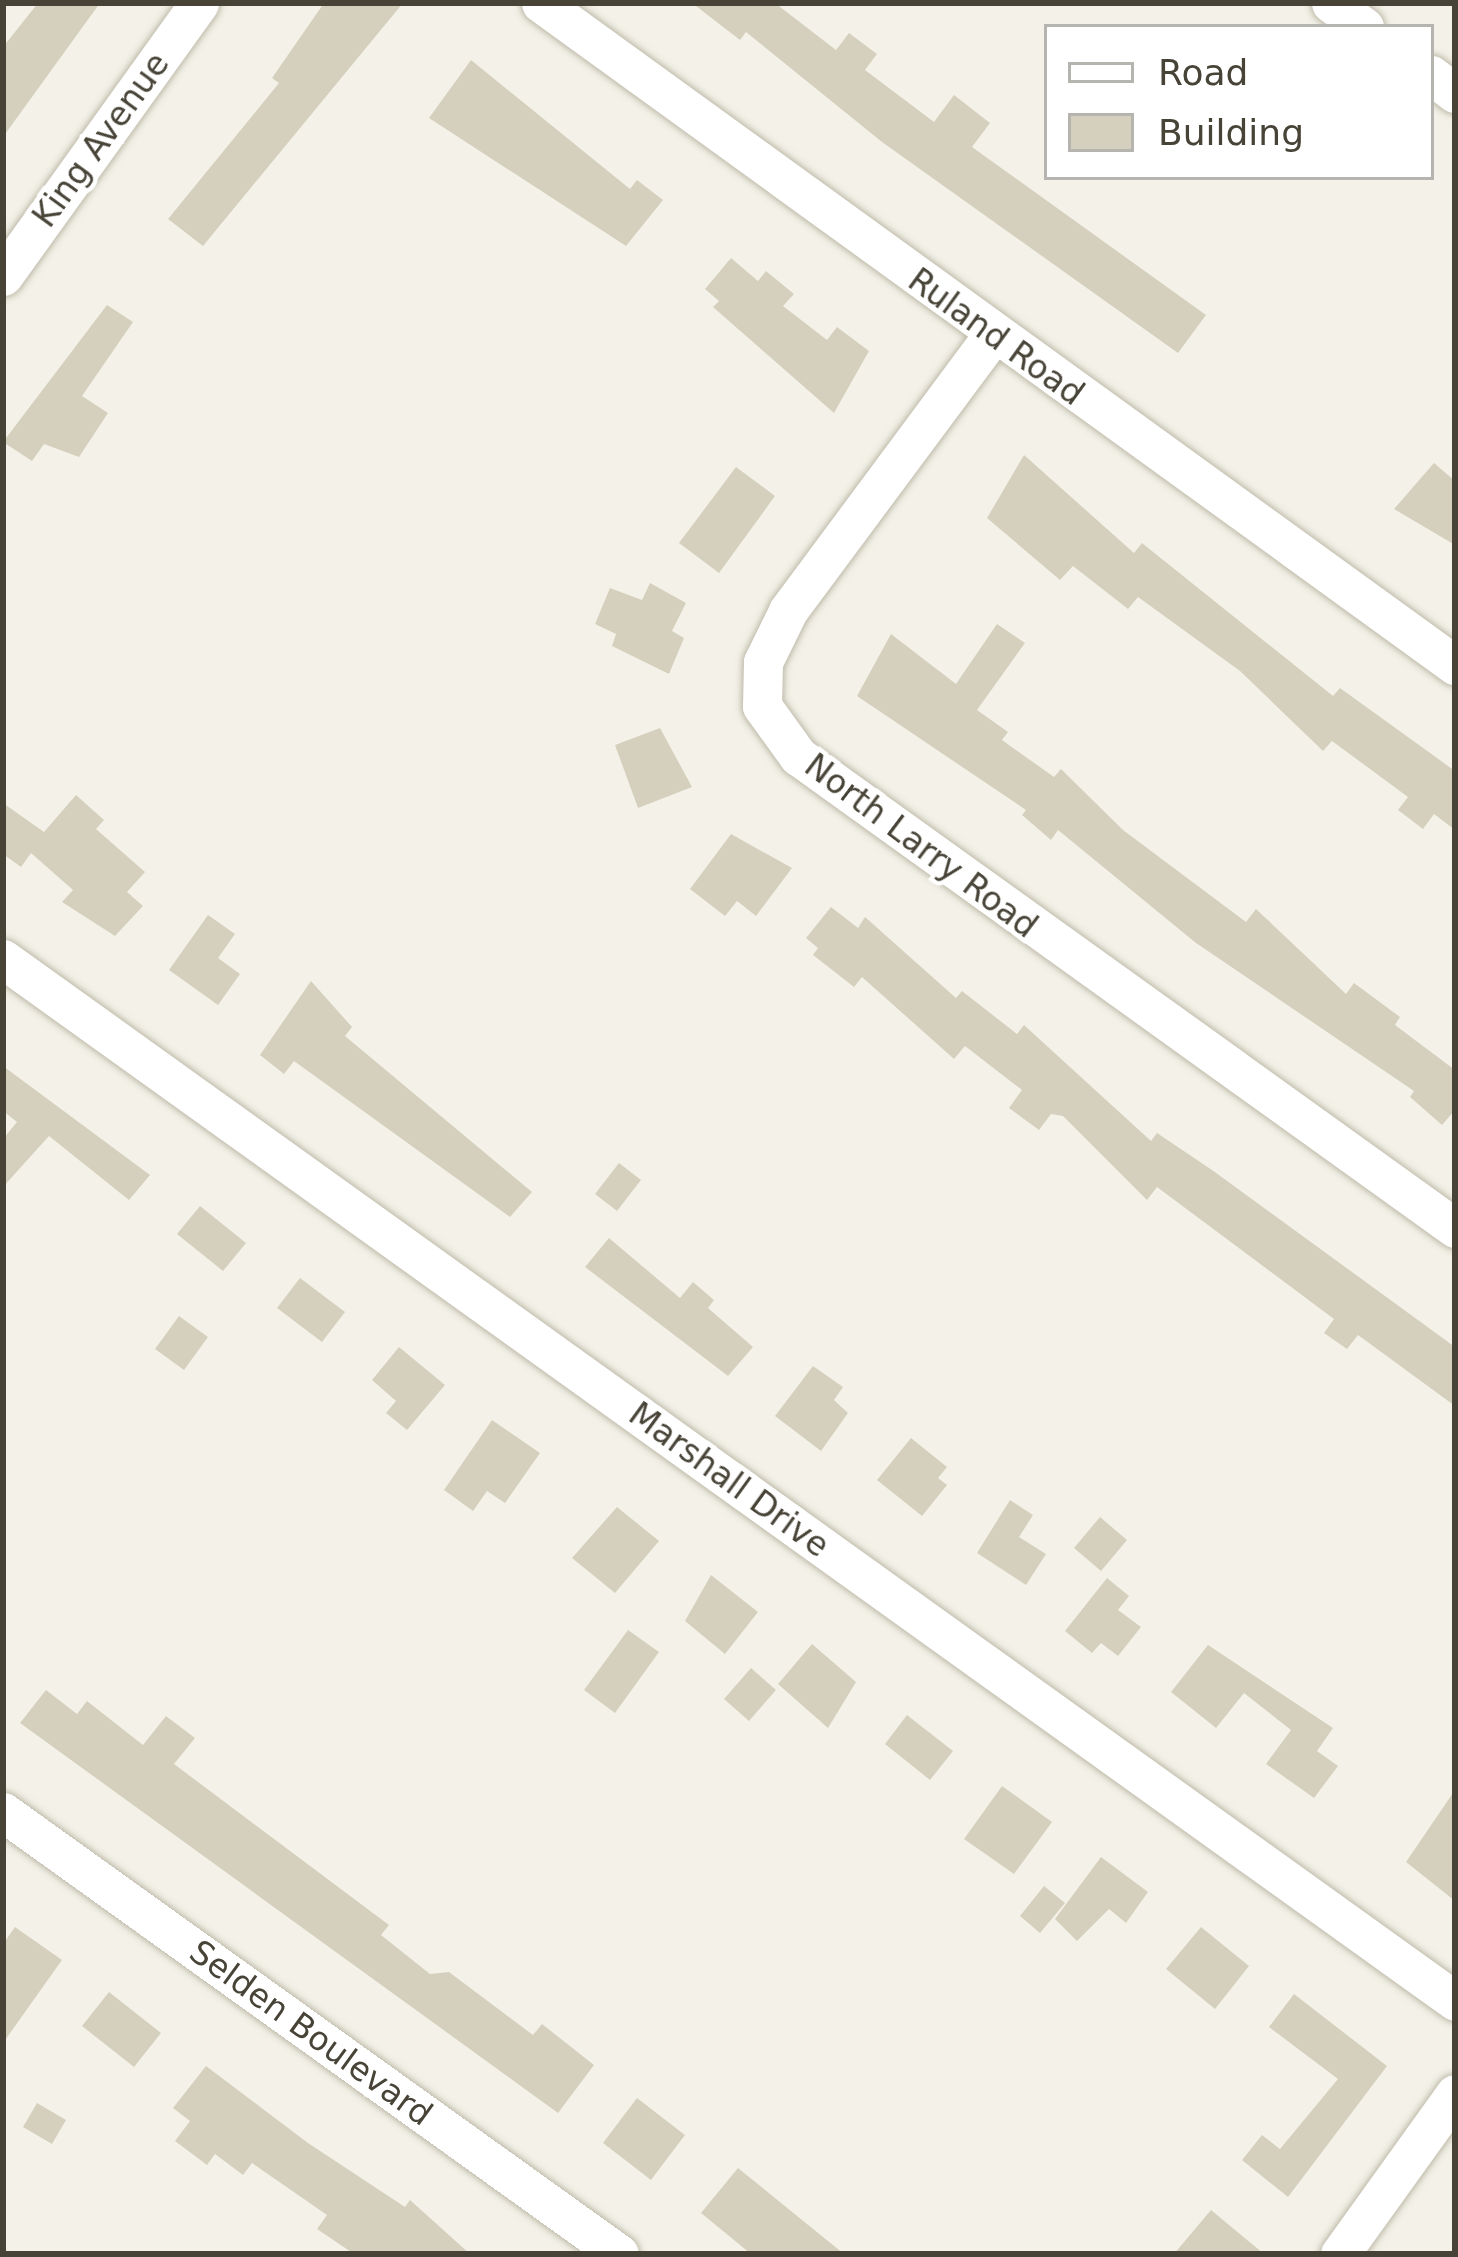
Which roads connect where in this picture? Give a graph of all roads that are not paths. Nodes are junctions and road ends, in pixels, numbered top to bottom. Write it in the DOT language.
graph roads {
  1 [pos="199,3"];
  2 [pos="542,3"];
  3 [pos="1330,3"];
  4 [pos="1360,24"];
  5 [pos="3,277"];
  6 [pos="992,336"];
  7 [pos="1455,664"];
  8 [pos="3,959"];
  9 [pos="1455,1228"];
  10 [pos="3,1812"];
  11 [pos="1455,2001"];
  12 [pos="1455,2094"];
  13 [pos="619,2254"];
  14 [pos="1340,2254"];
  1 -- 5 [label="street, King Avenue"];
  2 -- 6 [label="street, Ruland Road"];
  3 -- 4 [label="street"];
  6 -- 7 [label="street, Ruland Road"];
  6 -- 9 [label="street, North Larry Road"];
  8 -- 11 [label="street, Marshall Drive"];
  10 -- 13 [label="street, Selden Boulevard"];
  12 -- 14 [label="street"];
}
